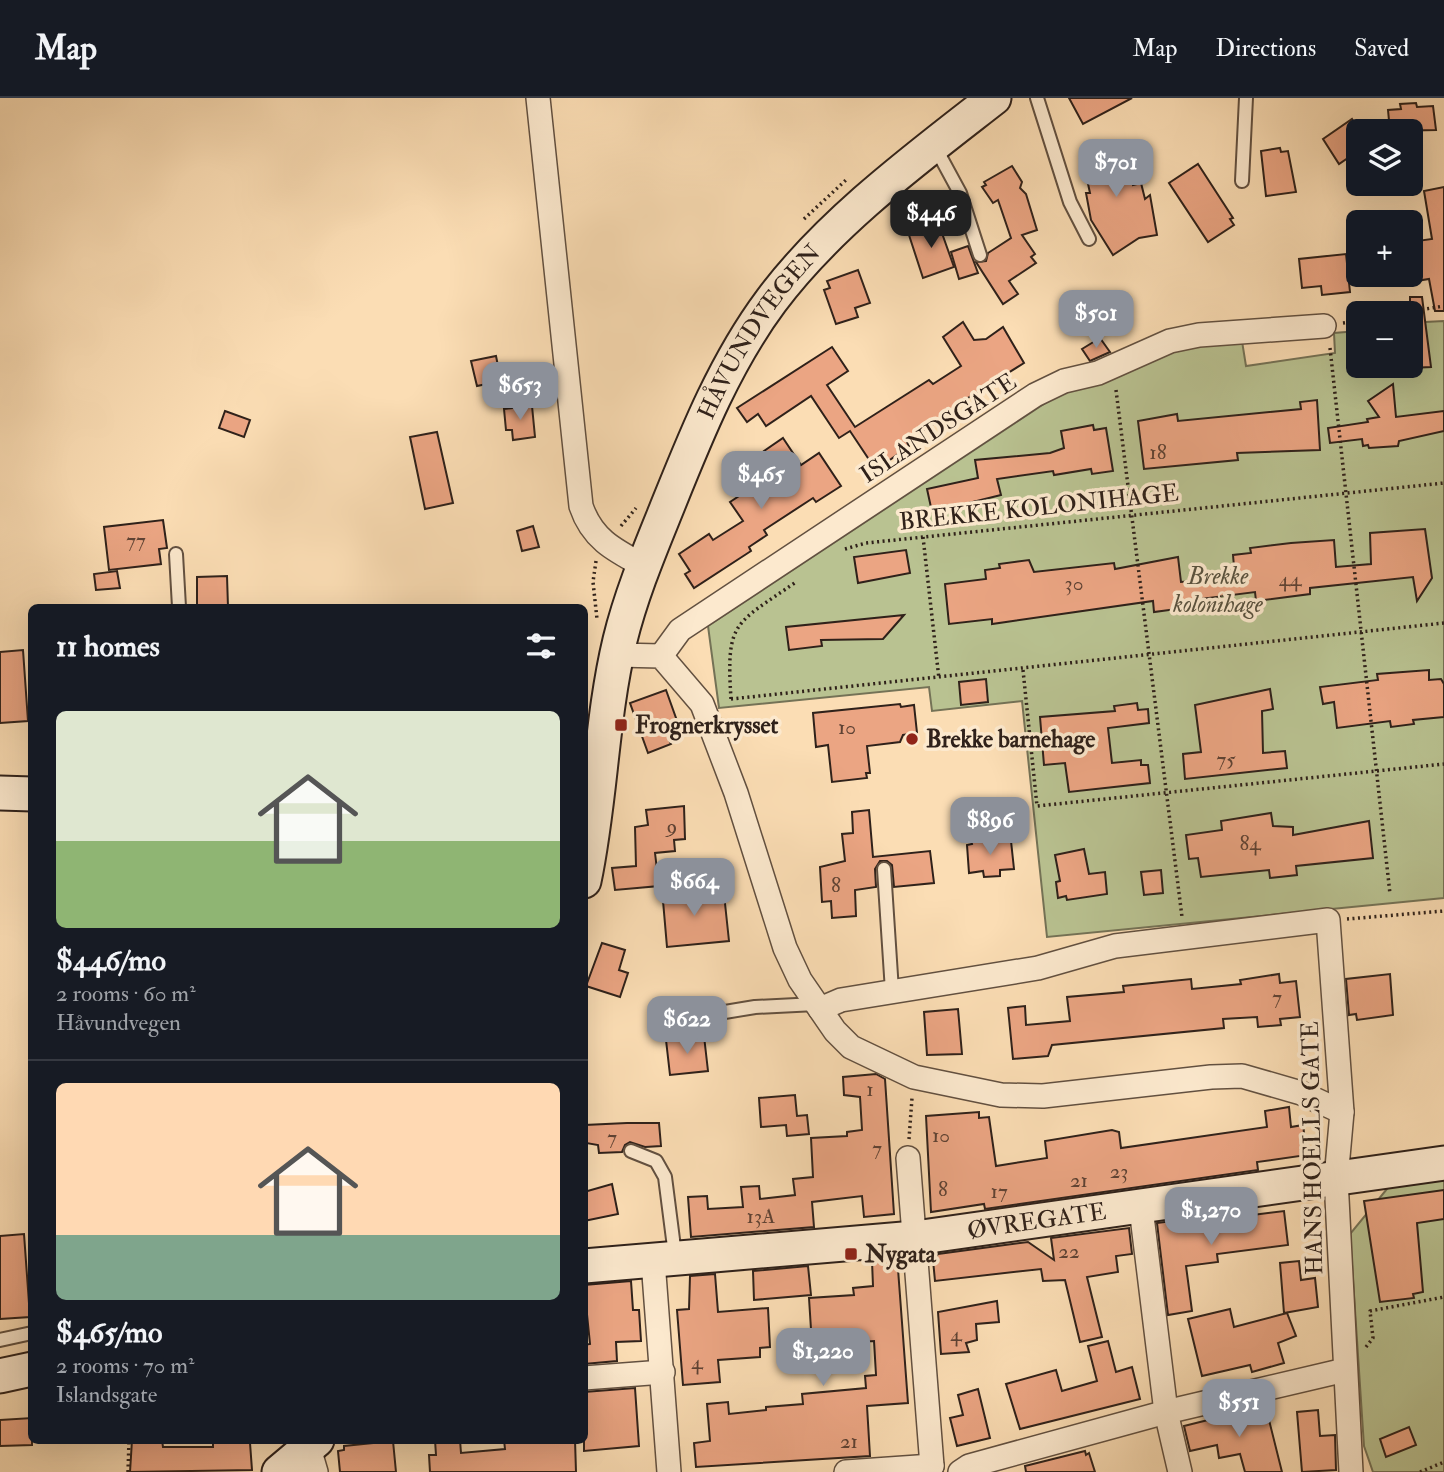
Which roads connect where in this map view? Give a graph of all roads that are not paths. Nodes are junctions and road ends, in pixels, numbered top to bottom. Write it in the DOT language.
graph roads {
  1 [pos="538,98"];
  2 [pos="994,98"];
  3 [pos="1037,98"];
  4 [pos="1246,98"];
  5 [pos="934,145"];
  6 [pos="1242,181"];
  7 [pos="1089,239"];
  8 [pos="980,255"];
  9 [pos="1324,326"];
  10 [pos="176,554"];
  11 [pos="644,566"];
  12 [pos="179,604"];
  13 [pos="617,654"];
  14 [pos="661,656"];
  15 [pos="597,693"];
  16 [pos="0,793"];
  17 [pos="28,794"];
  18 [pos="588,858"];
  19 [pos="884,869"];
  20 [pos="892,991"];
  21 [pos="818,1006"];
  22 [pos="659,1023"];
  23 [pos="1342,1112"];
  24 [pos="631,1151"];
  25 [pos="908,1158"];
  26 [pos="1444,1163"];
  27 [pos="1336,1179"];
  28 [pos="1142,1208"];
  29 [pos="915,1238"];
  30 [pos="664,1260"];
  31 [pos="588,1266"];
  32 [pos="28,1334"];
  33 [pos="0,1340"];
  34 [pos="28,1370"];
  35 [pos="1345,1370"];
  36 [pos="663,1372"];
  37 [pos="0,1376"];
  38 [pos="588,1378"];
  39 [pos="1166,1412"];
  40 [pos="314,1453"];
  41 [pos="934,1469"];
  42 [pos="279,1472"];
  43 [pos="669,1472"];
  44 [pos="846,1472"];
  45 [pos="960,1472"];
  46 [pos="1180,1472"];
  47 [pos="1351,1472"];
  1 -- 11 [label="street"];
  2 -- 5 [label="main road, HÅVUNDVEGEN"];
  3 -- 7 [label="lane"];
  4 -- 6 [label="lane"];
  5 -- 8 [label="lane"];
  5 -- 11 [label="main road, HÅVUNDVEGEN"];
  9 -- 14 [label="street, ISLANDSGATE"];
  10 -- 12 [label="lane"];
  11 -- 13 [label="main road, HÅVUNDVEGEN"];
  13 -- 14 [label="street"];
  13 -- 15 [label="main road, HÅVUNDVEGEN"];
  14 -- 21 [label="street"];
  15 -- 18 [label="main road, HÅVUNDVEGEN"];
  16 -- 17 [label="main road"];
  19 -- 20 [label="lane"];
  20 -- 21 [label="street"];
  20 -- 23 [label="street, HANS HOELLS GATE"];
  21 -- 22 [label="lane"];
  21 -- 23 [label="street"];
  23 -- 27 [label="street, HANS HOELLS GATE"];
  24 -- 30 [label="lane"];
  25 -- 29 [label="street"];
  26 -- 27 [label="main road, ØVREGATE"];
  27 -- 28 [label="main road, ØVREGATE"];
  27 -- 35 [label="street, HANS HOELLS GATE"];
  28 -- 29 [label="main road, ØVREGATE"];
  28 -- 39 [label="street"];
  29 -- 30 [label="main road, ØVREGATE"];
  29 -- 41 [label="street"];
  30 -- 31 [label="main road, ØVREGATE"];
  30 -- 36 [label="street"];
  32 -- 33 [label="lane"];
  34 -- 37 [label="main road"];
  35 -- 39 [label="street"];
  35 -- 47 [label="street, HANS HOELLS GATE"];
  36 -- 38 [label="street"];
  36 -- 43 [label="street"];
  39 -- 45 [label="street"];
  39 -- 46 [label="street"];
  40 -- 42 [label="main road"];
  41 -- 44 [label="street"];
}
